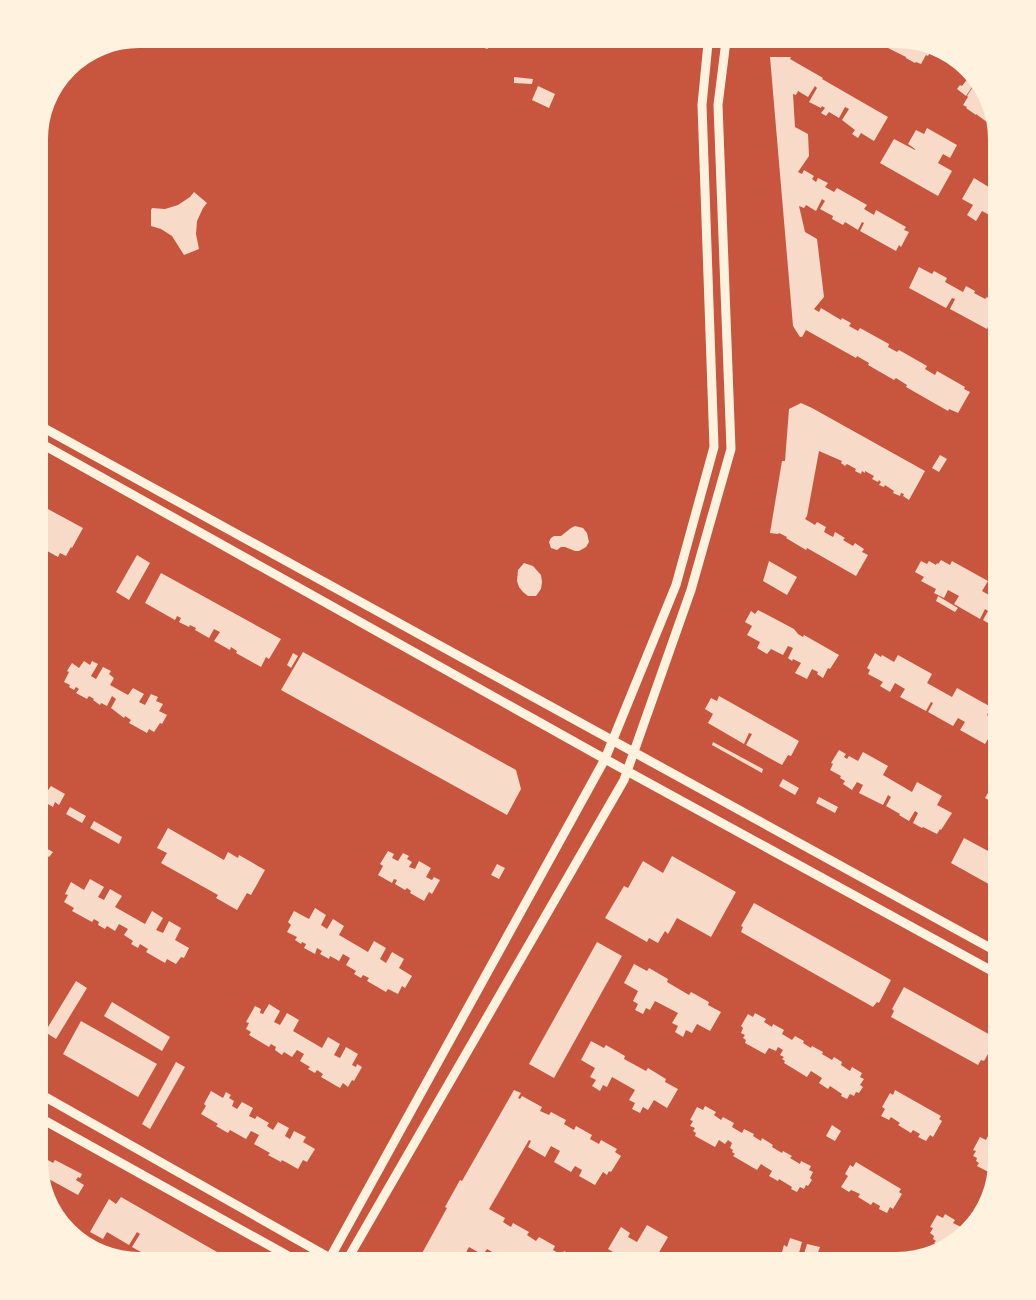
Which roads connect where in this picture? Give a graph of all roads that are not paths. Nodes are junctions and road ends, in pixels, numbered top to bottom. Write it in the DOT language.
graph roads {
  1 [pos="708,44"];
  2 [pos="726,44"];
  3 [pos="44,428"];
  4 [pos="44,445"];
  5 [pos="612,741"];
  6 [pos="633,753"];
  7 [pos="604,759"];
  8 [pos="627,771"];
  9 [pos="992,949"];
  10 [pos="992,971"];
  11 [pos="44,1096"];
  12 [pos="44,1120"];
  13 [pos="288,1256"];
  14 [pos="316,1256"];
  15 [pos="332,1256"];
  16 [pos="350,1256"];
  1 -- 5 [label="street"];
  2 -- 6 [label="street"];
  3 -- 5 [label="street"];
  4 -- 7 [label="street"];
  5 -- 6 [label="street"];
  5 -- 7 [label="street"];
  6 -- 8 [label="street"];
  6 -- 9 [label="street"];
  7 -- 8 [label="street"];
  7 -- 15 [label="street"];
  8 -- 10 [label="street"];
  8 -- 16 [label="street"];
  11 -- 14 [label="street"];
  12 -- 13 [label="street"];
}
